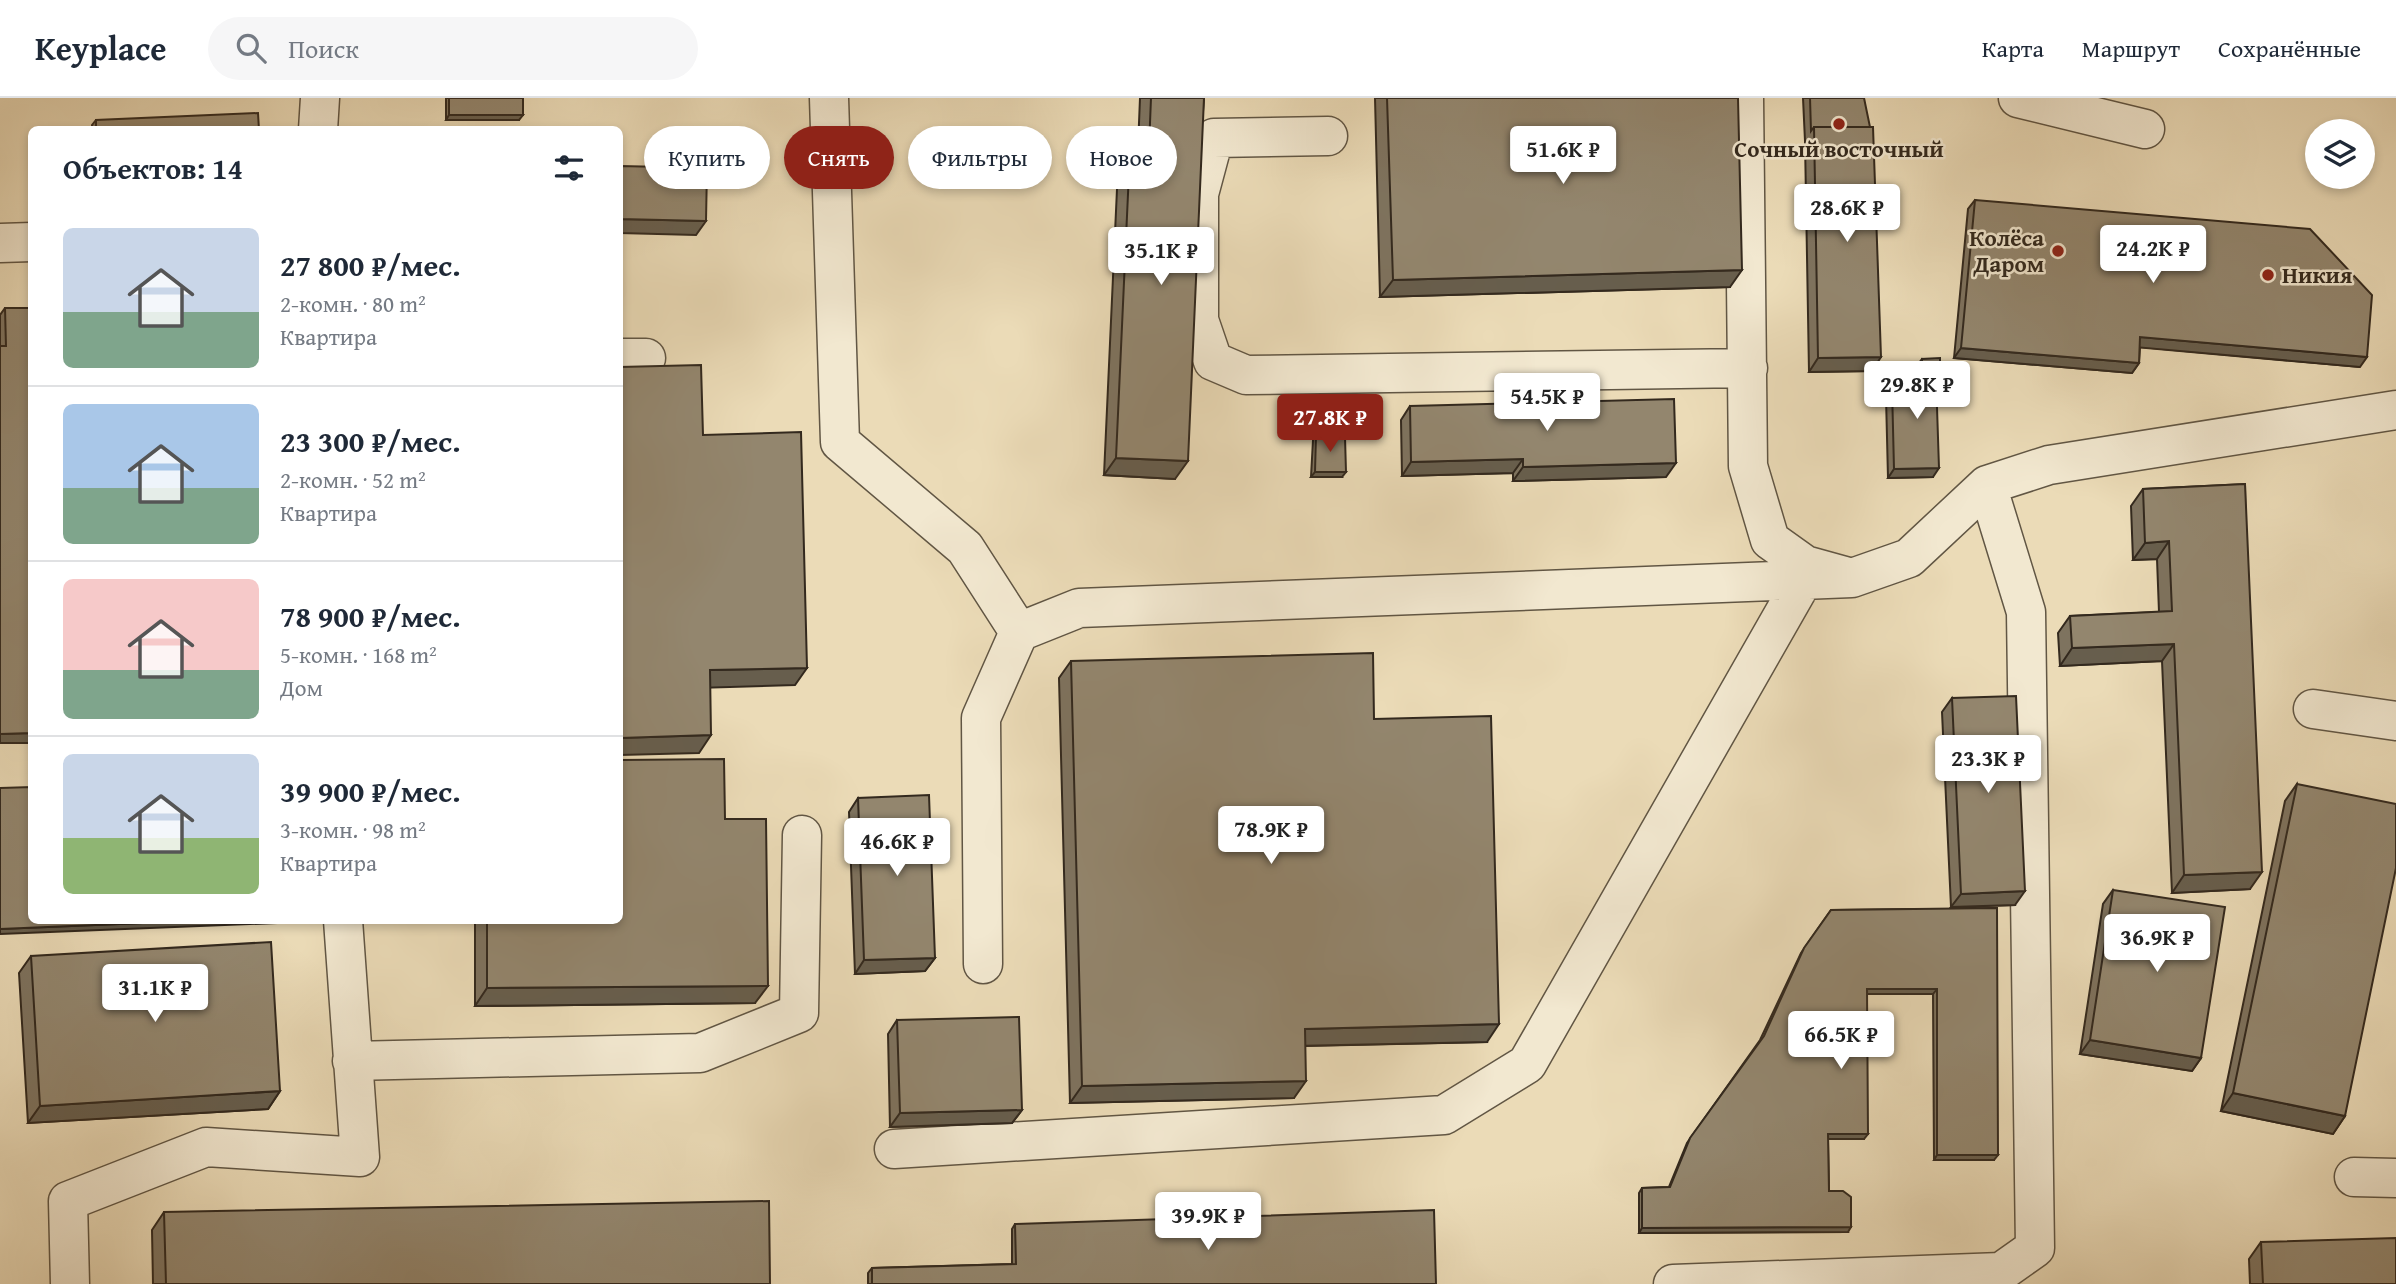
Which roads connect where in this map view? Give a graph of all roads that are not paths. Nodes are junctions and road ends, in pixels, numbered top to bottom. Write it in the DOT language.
graph roads {
  1 [pos="320,98"];
  2 [pos="829,98"];
  3 [pos="1744,98"];
  4 [pos="2018,98"];
  5 [pos="318,126"];
  6 [pos="2145,129"];
  7 [pos="1328,136"];
  8 [pos="28,242"];
  9 [pos="0,243"];
  10 [pos="1748,368"];
  11 [pos="2396,411"];
  12 [pos="1987,485"];
  13 [pos="1852,578"];
  14 [pos="1803,580"];
  15 [pos="1019,632"];
  16 [pos="2313,709"];
  17 [pos="2396,722"];
  18 [pos="802,835"];
  19 [pos="343,924"];
  20 [pos="983,964"];
  21 [pos="352,1062"];
  22 [pos="894,1149"];
  23 [pos="2354,1177"];
  24 [pos="2396,1178"];
  25 [pos="70,1284"];
  26 [pos="1673,1284"];
  1 -- 5 [label="lane"];
  2 -- 15 [label="lane"];
  3 -- 10 [label="lane"];
  4 -- 6 [label="lane"];
  7 -- 10 [label="lane"];
  8 -- 9 [label="lane"];
  10 -- 13 [label="lane"];
  11 -- 12 [label="lane"];
  12 -- 13 [label="lane"];
  12 -- 26 [label="lane"];
  13 -- 14 [label="lane"];
  14 -- 15 [label="lane"];
  14 -- 22 [label="lane"];
  15 -- 20 [label="lane"];
  16 -- 17 [label="lane"];
  18 -- 21 [label="lane"];
  19 -- 21 [label="lane"];
  21 -- 25 [label="lane"];
  23 -- 24 [label="lane"];
}
